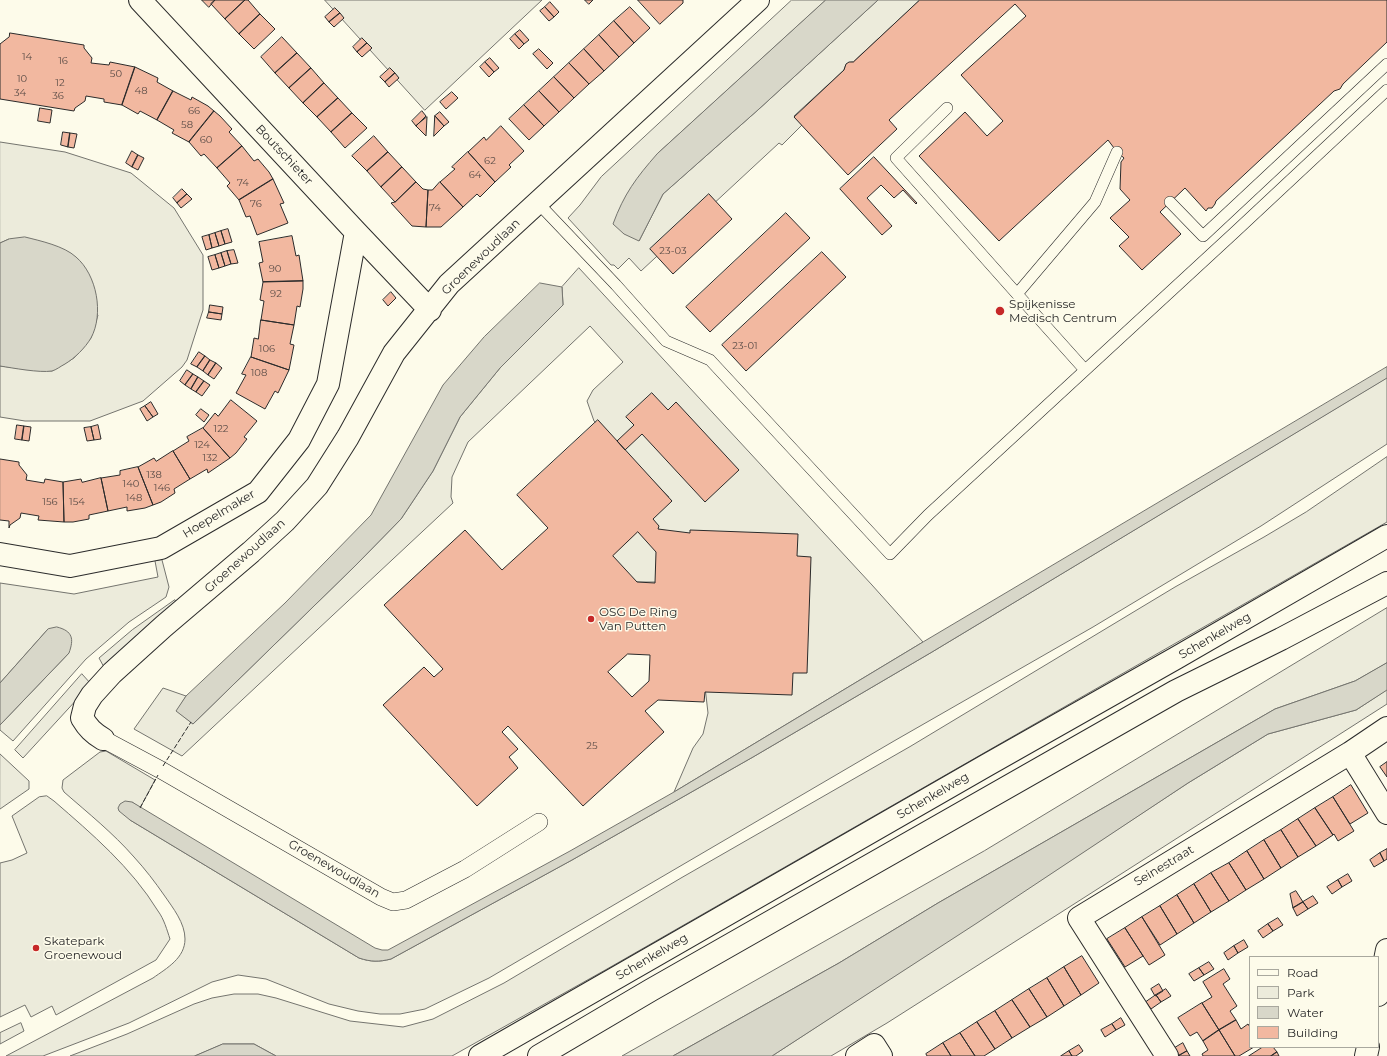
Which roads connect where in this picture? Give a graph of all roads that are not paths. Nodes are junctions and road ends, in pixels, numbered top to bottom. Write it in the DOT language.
graph roads {
  1 [pos="140,0"];
  2 [pos="758,0"];
  3 [pos="1387,64"];
  4 [pos="1387,90"];
  5 [pos="947,108"];
  6 [pos="1117,152"];
  7 [pos="1170,202"];
  8 [pos="538,204"];
  9 [pos="356,232"];
  10 [pos="1017,294"];
  11 [pos="430,310"];
  12 [pos="1085,370"];
  13 [pos="1387,536"];
  14 [pos="0,554"];
  15 [pos="1387,583"];
  16 [pos="1387,728"];
  17 [pos="103,739"];
  18 [pos="1350,753"];
  19 [pos="1387,813"];
  20 [pos="538,822"];
  21 [pos="1387,950"];
  22 [pos="1379,990"];
  23 [pos="480,1056"];
  24 [pos="539,1056"];
  25 [pos="1167,1056"];
  1 -- 9 [label="street, Boutschieter"];
  2 -- 8 [label="street, Groenewoudlaan"];
  3 -- 7 [label="lane"];
  4 -- 12 [label="lane"];
  5 -- 10 [label="lane"];
  6 -- 10 [label="lane"];
  8 -- 11 [label="street, Groenewoudlaan"];
  8 -- 12 [label="lane"];
  9 -- 11 [label="street, Boutschieter"];
  9 -- 14 [label="street, Hoepelmaker"];
  10 -- 12 [label="lane"];
  11 -- 17 [label="street, Groenewoudlaan"];
  13 -- 23 [label="street, Schenkelweg"];
  15 -- 24 [label="street"];
  16 -- 18 [label="street, Seinestraat"];
  17 -- 20 [label="street, Groenewoudlaan"];
  18 -- 19 [label="street"];
  18 -- 25 [label="street, Seinestraat"];
  21 -- 22 [label="street"];
}
